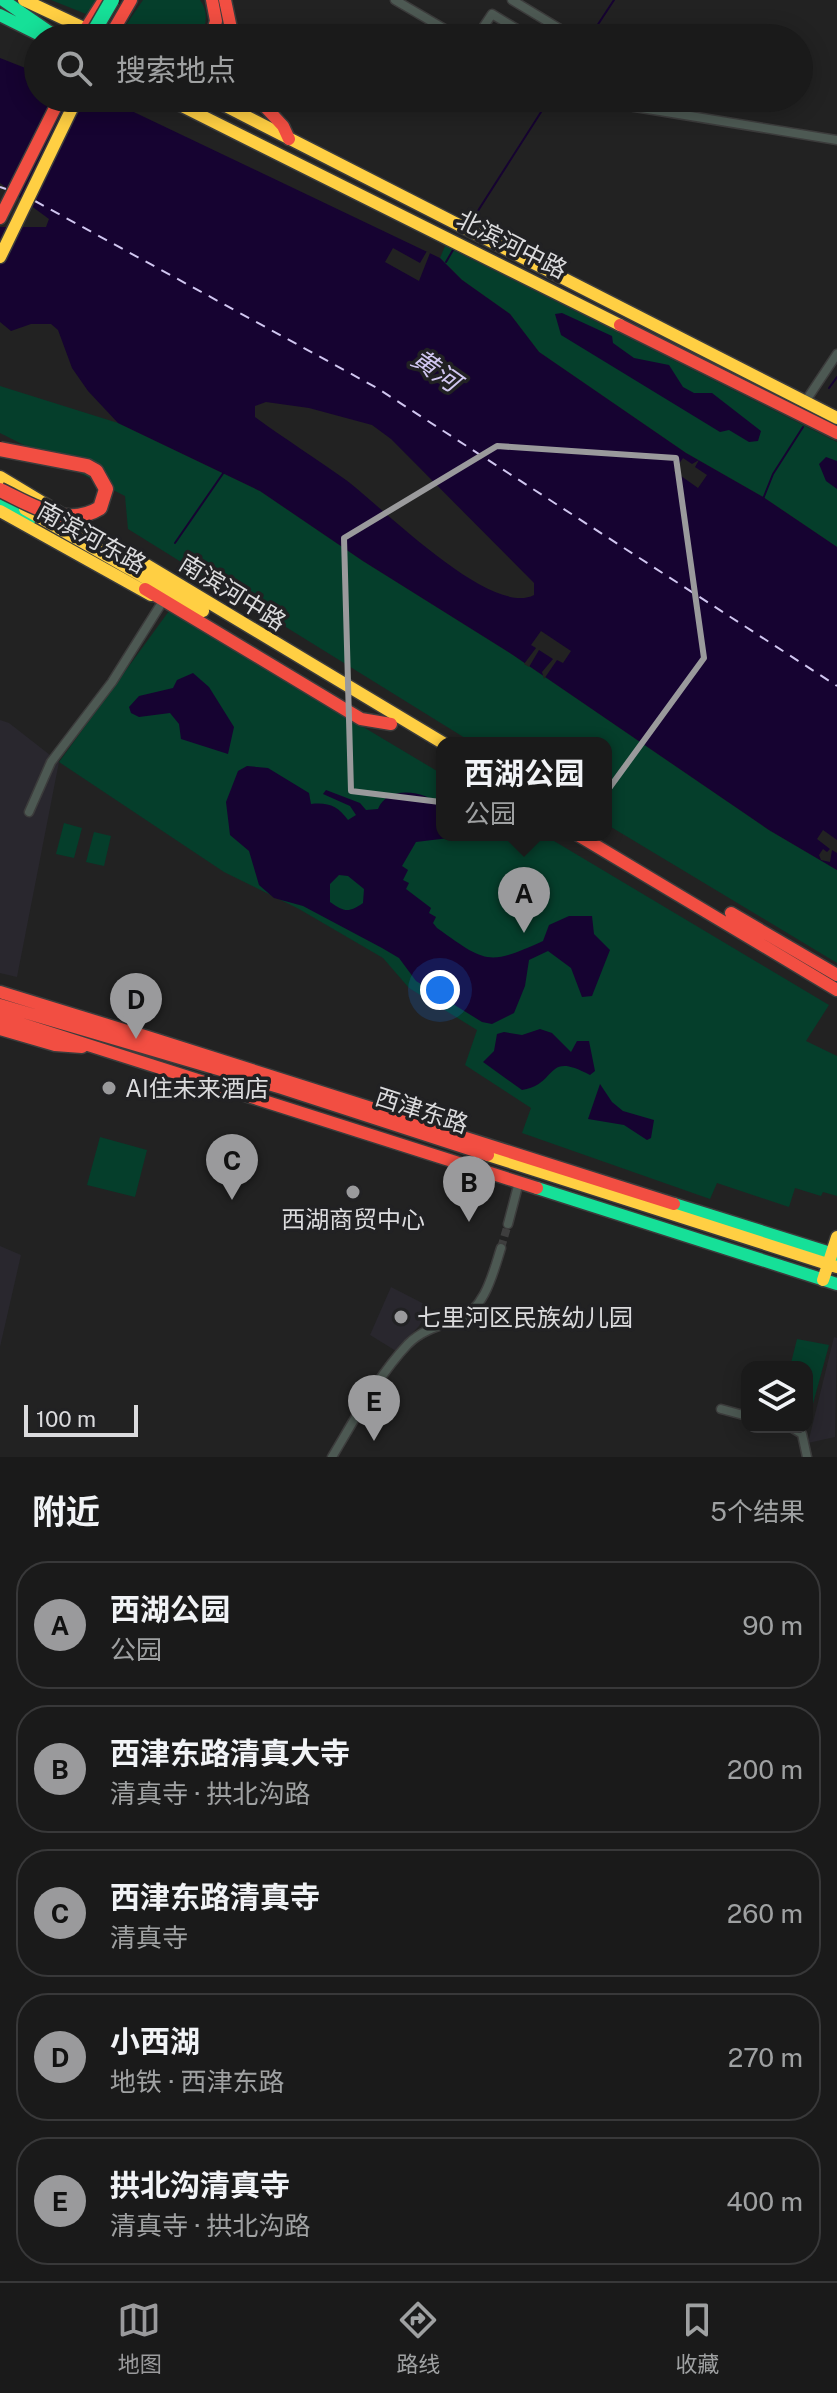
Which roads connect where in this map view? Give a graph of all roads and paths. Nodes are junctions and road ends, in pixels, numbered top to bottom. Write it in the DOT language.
graph roads {
  1 [pos="3,0"];
  2 [pos="24,0"];
  3 [pos="38,0"];
  4 [pos="104,0"];
  5 [pos="112,0"];
  6 [pos="131,0"];
  7 [pos="212,0"];
  8 [pos="225,0"];
  9 [pos="395,0"];
  10 [pos="512,0"];
  11 [pos="0,15"];
  12 [pos="42,24"];
  13 [pos="69,24"];
  14 [pos="73,24"];
  15 [pos="93,24"];
  16 [pos="95,24"];
  17 [pos="114,24"];
  18 [pos="215,24"];
  19 [pos="230,24"];
  20 [pos="436,24"];
  21 [pos="485,24"];
  22 [pos="509,24"];
  23 [pos="552,24"];
  24 [pos="24,27"];
  25 [pos="53,112"];
  26 [pos="70,112"];
  27 [pos="195,112"];
  28 [pos="214,112"];
  29 [pos="237,112"];
  30 [pos="270,112"];
  31 [pos="666,112"];
  32 [pos="289,139"];
  33 [pos="837,140"];
  34 [pos="350,188"];
  35 [pos="0,218"];
  36 [pos="0,257"];
  37 [pos="837,354"];
  38 [pos="805,402"];
  39 [pos="837,418"];
  40 [pos="837,433"];
  41 [pos="0,449"];
  42 [pos="0,465"];
  43 [pos="0,477"];
  44 [pos="0,492"];
  45 [pos="0,501"];
  46 [pos="0,511"];
  47 [pos="163,601"];
  48 [pos="274,643"];
  49 [pos="391,724"];
  50 [pos="436,739"];
  51 [pos="436,751"];
  52 [pos="29,812"];
  53 [pos="588,841"];
  54 [pos="609,841"];
  55 [pos="837,975"];
  56 [pos="837,990"];
  57 [pos="0,992"];
  58 [pos="0,1005"];
  59 [pos="0,1017"];
  60 [pos="0,1029"];
  61 [pos="127,1031"];
  62 [pos="100,1048"];
  63 [pos="156,1050"];
  64 [pos="520,1180"];
  65 [pos="508,1224"];
  66 [pos="837,1237"];
  67 [pos="501,1248"];
  68 [pos="834,1261"];
  69 [pos="830,1282"];
  70 [pos="721,1409"];
  71 [pos="741,1414"];
  72 [pos="800,1433"];
  73 [pos="332,1457"];
  74 [pos="807,1457"];
  1 -- 12 [label="main road"];
  2 -- 13 [label="main road"];
  3 -- 14 [label="main road"];
  4 -- 15 [label="main road"];
  5 -- 16 [label="main road, bridge"];
  6 -- 17 [label="main road"];
  7 -- 18 [label="main road"];
  8 -- 19 [label="main road"];
  9 -- 20 [label="street"];
  10 -- 23 [label="street"];
  11 -- 24 [label="main road"];
  21 -- 22 [label="street"];
  25 -- 35 [label="main road"];
  26 -- 36 [label="main road"];
  27 -- 34 [label="main road, 北滨河中路"];
  28 -- 34 [label="main road"];
  29 -- 32 [label="main road, 北滨河中路"];
  30 -- 32 [label="main road"];
  31 -- 33 [label="street"];
  32 -- 38 [label="main road, 北滨河中路"];
  34 -- 40 [label="main road, 北滨河中路"];
  37 -- 38 [label="street"];
  38 -- 39 [label="main road, 北滨河中路"];
  41 -- 44 [label="main road, bridge"];
  42 -- 48 [label="main road"];
  43 -- 48 [label="main road, 南滨河中路"];
  44 -- 49 [label="main road, 南滨河中路, bridge"];
  45 -- 47 [label="main road"];
  46 -- 47 [label="main road, 南滨河东路"];
  47 -- 49 [label="main road"];
  47 -- 52 [label="street"];
  48 -- 50 [label="main road, 南滨河中路"];
  49 -- 51 [label="main road, 南滨河中路"];
  53 -- 56 [label="main road"];
  54 -- 55 [label="main road"];
  57 -- 61 [label="main road, 西津东路"];
  58 -- 63 [label="main road, 西津东路"];
  59 -- 62 [label="main road, 西津东路"];
  60 -- 62 [label="main road, 西津东路"];
  61 -- 63 [label="main road"];
  61 -- 68 [label="main road, 西津东路"];
  62 -- 64 [label="main road, 西津东路"];
  63 -- 68 [label="main road, 西津东路"];
  64 -- 65 [label="street"];
  64 -- 69 [label="main road, 西津东路"];
  66 -- 68 [label="main road, 西津东路"];
  67 -- 73 [label="street"];
  68 -- 69 [label="main road, 西津东路"];
  70 -- 71 [label="street"];
  72 -- 74 [label="street"];
}
